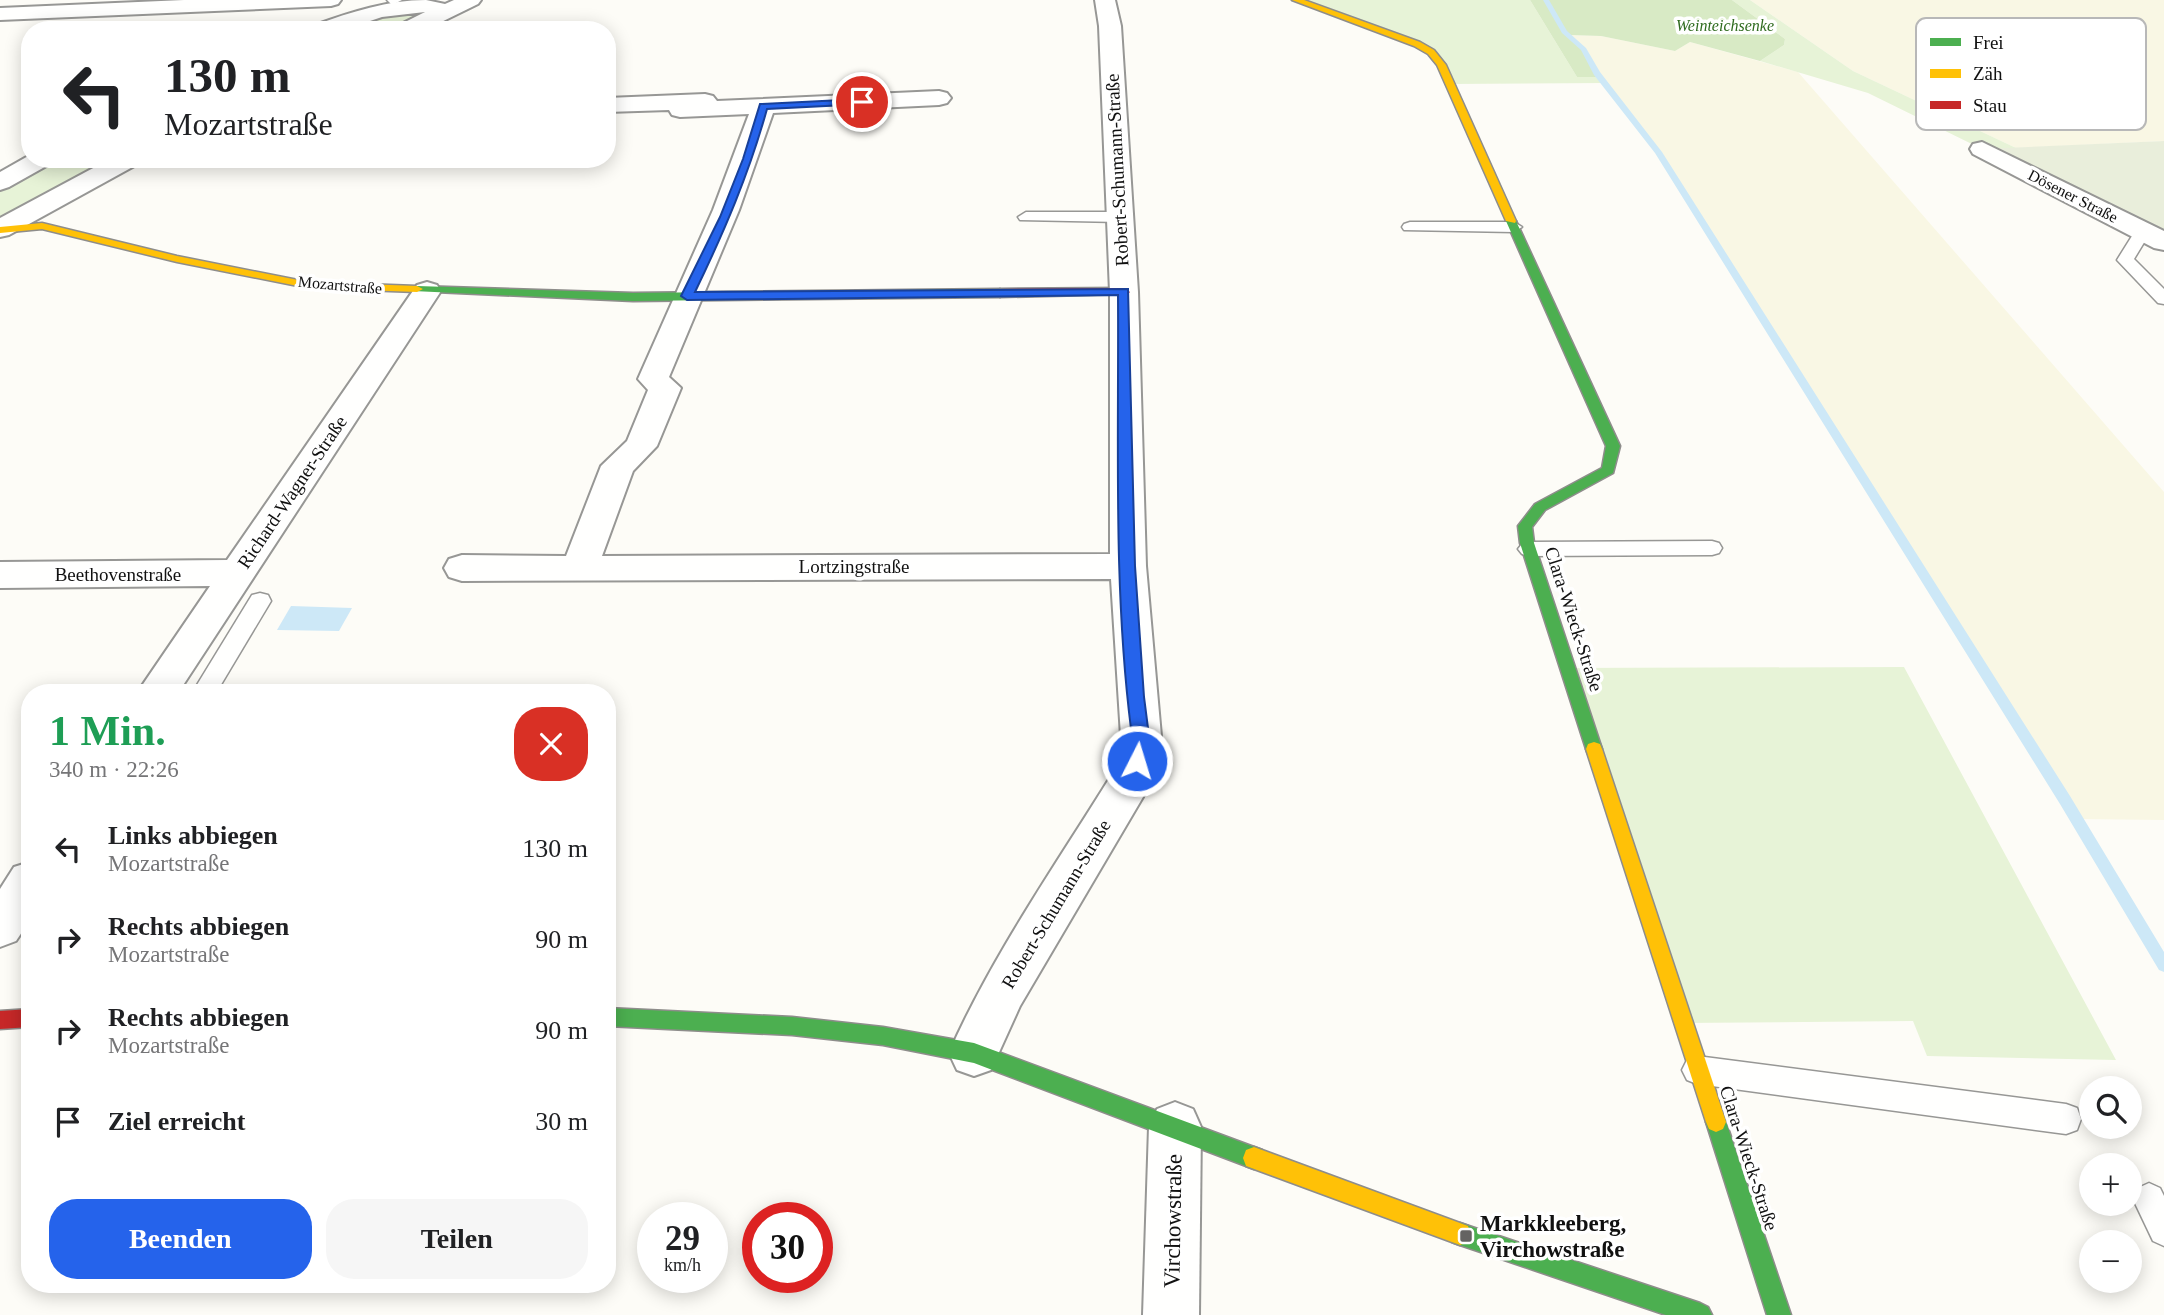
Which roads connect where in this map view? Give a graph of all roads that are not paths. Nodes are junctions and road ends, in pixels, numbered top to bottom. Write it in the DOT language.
graph roads {
  1 [pos="331,0"];
  2 [pos="368,0"];
  3 [pos="396,0"];
  4 [pos="471,0"];
  5 [pos="1105,0"];
  6 [pos="1296,0"];
  7 [pos="74,6"];
  8 [pos="0,14"];
  9 [pos="436,17"];
  10 [pos="345,21"];
  11 [pos="427,21"];
  12 [pos="939,98"];
  13 [pos="705,101"];
  14 [pos="616,105"];
  15 [pos="763,106"];
  16 [pos="681,110"];
  17 [pos="1982,149"];
  18 [pos="25,168"];
  19 [pos="112,168"];
  20 [pos="0,182"];
  21 [pos="1026,216"];
  22 [pos="1120,217"];
  23 [pos="1410,227"];
  24 [pos="1514,227"];
  25 [pos="0,229"];
  26 [pos="2153,237"];
  27 [pos="427,291"];
  28 [pos="1124,292"];
  29 [pos="687,296"];
  30 [pos="2164,299"];
  31 [pos="1712,548"];
  32 [pos="1529,549"];
  33 [pos="1128,566"];
  34 [pos="462,568"];
  35 [pos="579,569"];
  36 [pos="236,573"];
  37 [pos="0,575"];
  38 [pos="260,601"];
  39 [pos="163,684"];
  40 [pos="209,684"];
  41 [pos="21,895"];
  42 [pos="0,928"];
  43 [pos="616,1017"];
  44 [pos="21,1019"];
  45 [pos="0,1020"];
  46 [pos="974,1053"];
  47 [pos="1698,1070"];
  48 [pos="2066,1119"];
  49 [pos="1175,1127"];
  50 [pos="2149,1199"];
  51 [pos="2164,1230"];
  52 [pos="1171,1315"];
  53 [pos="1700,1315"];
  54 [pos="1779,1315"];
  1 -- 7 [label="street"];
  2 -- 3 [label="street"];
  3 -- 9 [label="street"];
  3 -- 10 [label="street"];
  4 -- 9 [label="street"];
  5 -- 22 [label="street, Robert-Schumann-Straße"];
  6 -- 24 [label="street, Clara-Wieck-Straße"];
  7 -- 8 [label="street"];
  9 -- 11 [label="street"];
  12 -- 15 [label="street"];
  13 -- 14 [label="street"];
  15 -- 16 [label="street"];
  15 -- 29 [label="street"];
  17 -- 26 [label="street, Dösener Straße"];
  18 -- 20 [label="street"];
  19 -- 25 [label="street"];
  21 -- 22 [label="lane"];
  22 -- 28 [label="street, Robert-Schumann-Straße"];
  23 -- 24 [label="lane"];
  24 -- 32 [label="street, Clara-Wieck-Straße"];
  25 -- 27 [label="street, Mozartstraße"];
  26 -- 30 [label="lane"];
  27 -- 29 [label="street, Mozartstraße"];
  27 -- 36 [label="street, Richard-Wagner-Straße"];
  28 -- 29 [label="street, Mozartstraße"];
  28 -- 33 [label="street, Robert-Schumann-Straße"];
  29 -- 35 [label="street"];
  31 -- 32 [label="lane"];
  32 -- 47 [label="street, Clara-Wieck-Straße"];
  33 -- 35 [label="street, Lortzingstraße"];
  33 -- 46 [label="street, Robert-Schumann-Straße"];
  34 -- 35 [label="street, Lortzingstraße"];
  36 -- 37 [label="street, Beethovenstraße"];
  36 -- 39 [label="street, Richard-Wagner-Straße"];
  38 -- 40 [label="lane"];
  41 -- 42 [label="street"];
  43 -- 46 [label="street"];
  44 -- 45 [label="street"];
  46 -- 49 [label="street"];
  47 -- 48 [label="lane"];
  47 -- 54 [label="street, Clara-Wieck-Straße"];
  49 -- 52 [label="street, Virchowstraße"];
  49 -- 53 [label="street"];
  50 -- 51 [label="lane"];
}
